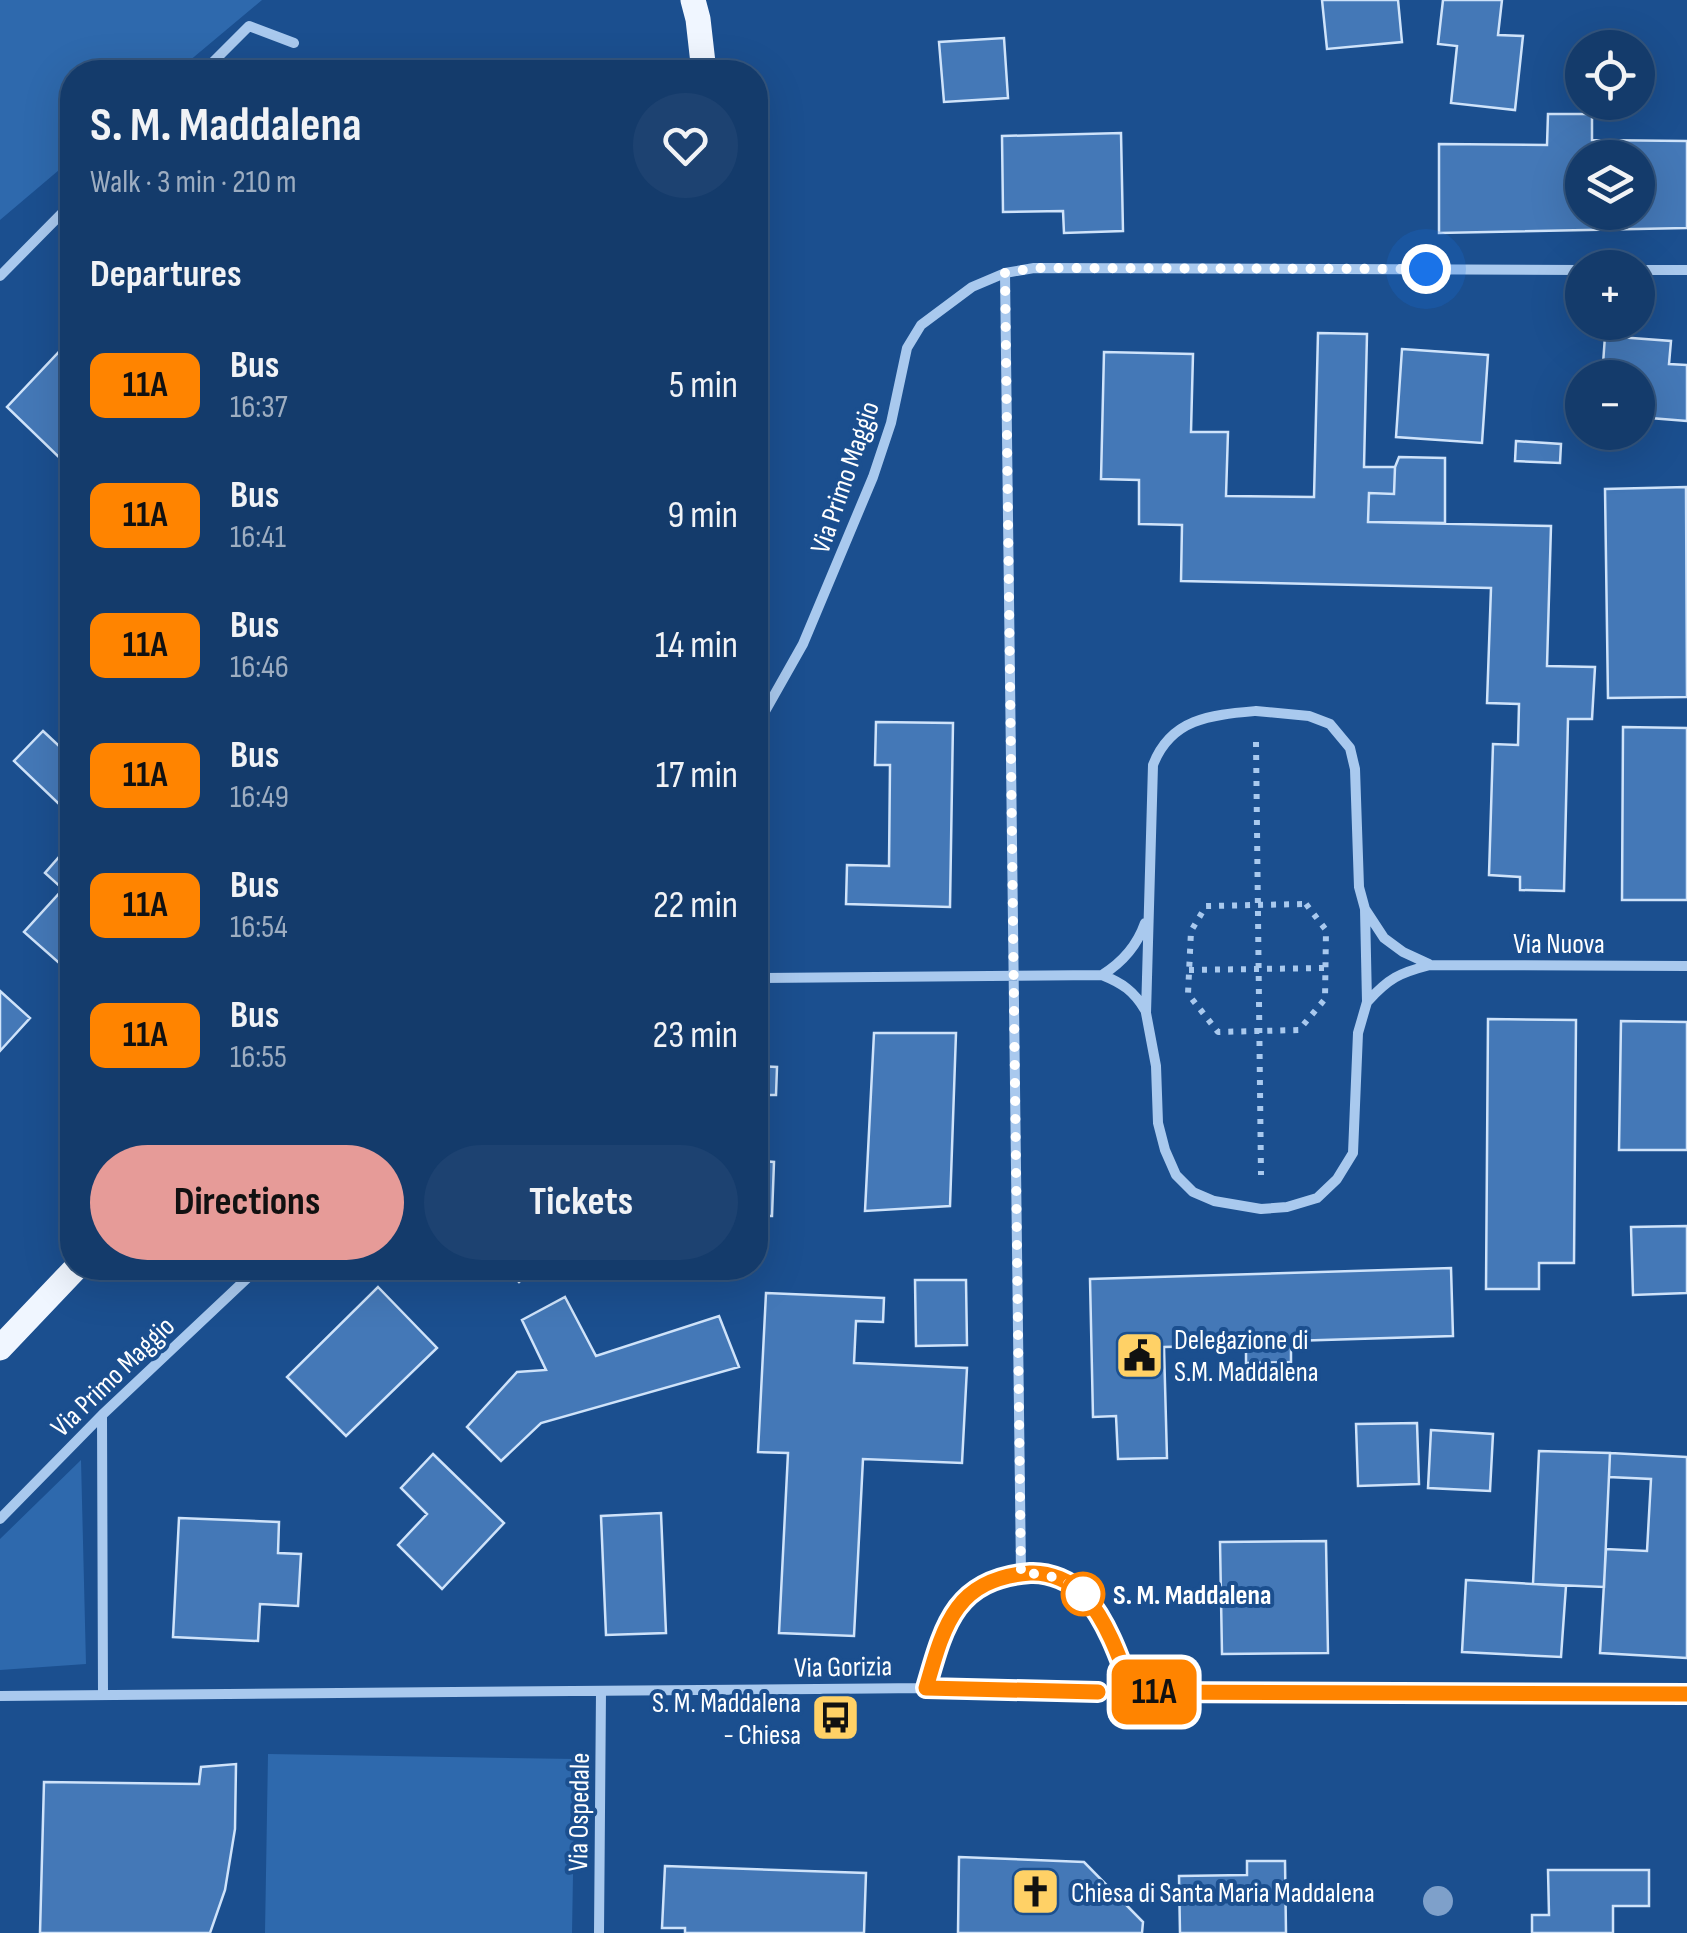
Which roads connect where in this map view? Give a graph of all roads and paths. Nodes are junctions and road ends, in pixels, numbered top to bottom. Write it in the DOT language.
graph roads {
  1 [pos="693,0"];
  2 [pos="294,42"];
  3 [pos="215,60"];
  4 [pos="703,60"];
  5 [pos="60,215"];
  6 [pos="1565,270"];
  7 [pos="1655,270"];
  8 [pos="1687,270"];
  9 [pos="1005,273"];
  10 [pos="0,276"];
  11 [pos="768,706"];
  12 [pos="1256,711"];
  13 [pos="1258,906"];
  14 [pos="1365,909"];
  15 [pos="1148,914"];
  16 [pos="1430,964"];
  17 [pos="1687,966"];
  18 [pos="1326,968"];
  19 [pos="1258,969"];
  20 [pos="1189,970"];
  21 [pos="1102,975"];
  22 [pos="1013,976"];
  23 [pos="768,978"];
  24 [pos="1367,1002"];
  25 [pos="1146,1012"];
  26 [pos="1259,1032"];
  27 [pos="1261,1209"];
  28 [pos="65,1280"];
  29 [pos="245,1280"];
  30 [pos="0,1348"];
  31 [pos="102,1415"];
  32 [pos="0,1519"];
  33 [pos="1021,1574"];
  34 [pos="926,1688"];
  35 [pos="602,1691"];
  36 [pos="1132,1692"];
  37 [pos="1687,1694"];
  38 [pos="102,1695"];
  39 [pos="0,1696"];
  40 [pos="599,1933"];
  1 -- 4 [label="main road"];
  2 -- 3 [label="street"];
  5 -- 10 [label="street"];
  6 -- 9 [label="street"];
  7 -- 8 [label="street"];
  9 -- 11 [label="street, Via Primo Maggio"];
  9 -- 22 [label="street"];
  12 -- 13 [label="path"];
  12 -- 14 [label="street"];
  12 -- 15 [label="street"];
  13 -- 18 [label="path"];
  13 -- 19 [label="path"];
  13 -- 20 [label="path"];
  14 -- 16 [label="street"];
  14 -- 24 [label="street"];
  15 -- 21 [label="street"];
  15 -- 25 [label="street"];
  16 -- 17 [label="street, Via Nuova"];
  16 -- 24 [label="street"];
  18 -- 19 [label="path"];
  18 -- 26 [label="path"];
  19 -- 20 [label="path"];
  19 -- 26 [label="path"];
  20 -- 26 [label="path"];
  21 -- 22 [label="street"];
  21 -- 25 [label="street"];
  22 -- 23 [label="street"];
  22 -- 33 [label="street"];
  24 -- 27 [label="street"];
  25 -- 27 [label="street"];
  26 -- 27 [label="path"];
  28 -- 30 [label="main road"];
  29 -- 31 [label="street, Via Primo Maggio"];
  31 -- 32 [label="street, Via Primo Maggio"];
  31 -- 38 [label="street"];
  33 -- 34 [label="street"];
  33 -- 36 [label="street"];
  34 -- 35 [label="street, Via Gorizia"];
  34 -- 36 [label="street, Via Gorizia"];
  35 -- 38 [label="street, Via Gorizia"];
  35 -- 40 [label="street, Via Ospedale"];
  36 -- 37 [label="street, Via Gorizia"];
  38 -- 39 [label="street, Via Gorizia"];
}
